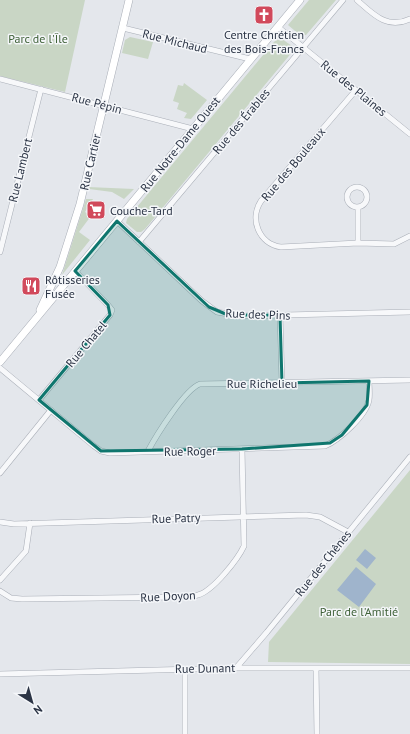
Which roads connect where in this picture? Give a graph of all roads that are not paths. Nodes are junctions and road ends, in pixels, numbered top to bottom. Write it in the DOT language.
graph roads {
  1 [pos="129,0"];
  2 [pos="300,0"];
  3 [pos="343,0"];
  4 [pos="357,0"];
  5 [pos="410,20"];
  6 [pos="278,27"];
  7 [pos="123,28"];
  8 [pos="304,47"];
  9 [pos="250,59"];
  10 [pos="0,78"];
  11 [pos="41,89"];
  12 [pos="356,90"];
  13 [pos="103,104"];
  14 [pos="194,129"];
  15 [pos="409,132"];
  16 [pos="358,207"];
  17 [pos="117,222"];
  18 [pos="410,236"];
  19 [pos="139,242"];
  20 [pos="358,243"];
  21 [pos="0,252"];
  22 [pos="75,271"];
  23 [pos="410,312"];
  24 [pos="280,315"];
  25 [pos="36,319"];
  26 [pos="0,362"];
  27 [pos="0,368"];
  28 [pos="410,380"];
  29 [pos="369,382"];
  30 [pos="282,383"];
  31 [pos="39,400"];
  32 [pos="51,410"];
  33 [pos="242,449"];
  34 [pos="148,451"];
  35 [pos="410,457"];
  36 [pos="0,473"];
  37 [pos="244,516"];
  38 [pos="0,522"];
  39 [pos="30,523"];
  40 [pos="348,532"];
  41 [pos="0,580"];
  42 [pos="0,591"];
  43 [pos="185,668"];
  44 [pos="236,668"];
  45 [pos="316,668"];
  46 [pos="410,668"];
  47 [pos="0,674"];
  48 [pos="185,734"];
  49 [pos="317,734"];
  1 -- 7 [label="street, Rue Cartier"];
  2 -- 6 [label="street, Rue Notre-Dame Ouest"];
  3 -- 8 [label="street, Rue des Érables"];
  4 -- 5 [label="street"];
  6 -- 8 [label="street, Rue des Plaines"];
  6 -- 9 [label="street, Rue Notre-Dame Ouest"];
  7 -- 9 [label="street, Rue Michaud"];
  7 -- 13 [label="street, Rue Cartier"];
  8 -- 12 [label="street, Rue des Plaines"];
  8 -- 19 [label="street, Rue des Érables"];
  9 -- 14 [label="street, Rue Notre-Dame Ouest"];
  10 -- 11 [label="street, Rue Pépin"];
  11 -- 13 [label="street, Rue Pépin"];
  11 -- 21 [label="street, Rue Lambert"];
  12 -- 15 [label="street, Rue des Plaines"];
  12 -- 20 [label="street, Rue des Bouleaux"];
  13 -- 14 [label="street, Rue Pépin"];
  13 -- 25 [label="street, Rue Cartier"];
  14 -- 17 [label="street, Rue Notre-Dame Ouest"];
  16 -- 20 [label="street"];
  17 -- 19 [label="street, Rue des Pins"];
  17 -- 22 [label="street, Rue Notre-Dame Ouest"];
  18 -- 20 [label="street, Rue des Bouleaux"];
  19 -- 24 [label="street, Rue des Pins"];
  22 -- 25 [label="street, Rue Notre-Dame Ouest"];
  22 -- 31 [label="street, Rue Chatel"];
  23 -- 24 [label="street, Rue des Pins"];
  24 -- 30 [label="street"];
  25 -- 26 [label="street, Rue Notre-Dame Ouest"];
  27 -- 31 [label="street, Rue Roger"];
  28 -- 29 [label="street, Rue Richelieu"];
  29 -- 30 [label="street, Rue Richelieu"];
  29 -- 33 [label="street, Rue Roger"];
  30 -- 34 [label="street, Rue Richelieu"];
  31 -- 32 [label="street, Rue Roger"];
  32 -- 34 [label="street, Rue Roger"];
  32 -- 36 [label="street"];
  33 -- 34 [label="street, Rue Roger"];
  33 -- 37 [label="street, Rue Doyon"];
  35 -- 40 [label="street, Rue des Chênes"];
  37 -- 39 [label="street, Rue Patry"];
  37 -- 40 [label="street, Rue Patry"];
  37 -- 42 [label="street, Rue Doyon"];
  38 -- 39 [label="street, Rue Patry"];
  39 -- 41 [label="street"];
  40 -- 44 [label="street, Rue des Chênes"];
  43 -- 44 [label="street, Rue Dunant"];
  43 -- 47 [label="street, Rue Dunant"];
  43 -- 48 [label="street"];
  44 -- 45 [label="street, Rue Dunant"];
  45 -- 46 [label="street, Rue Dunant"];
  45 -- 49 [label="street"];
}
